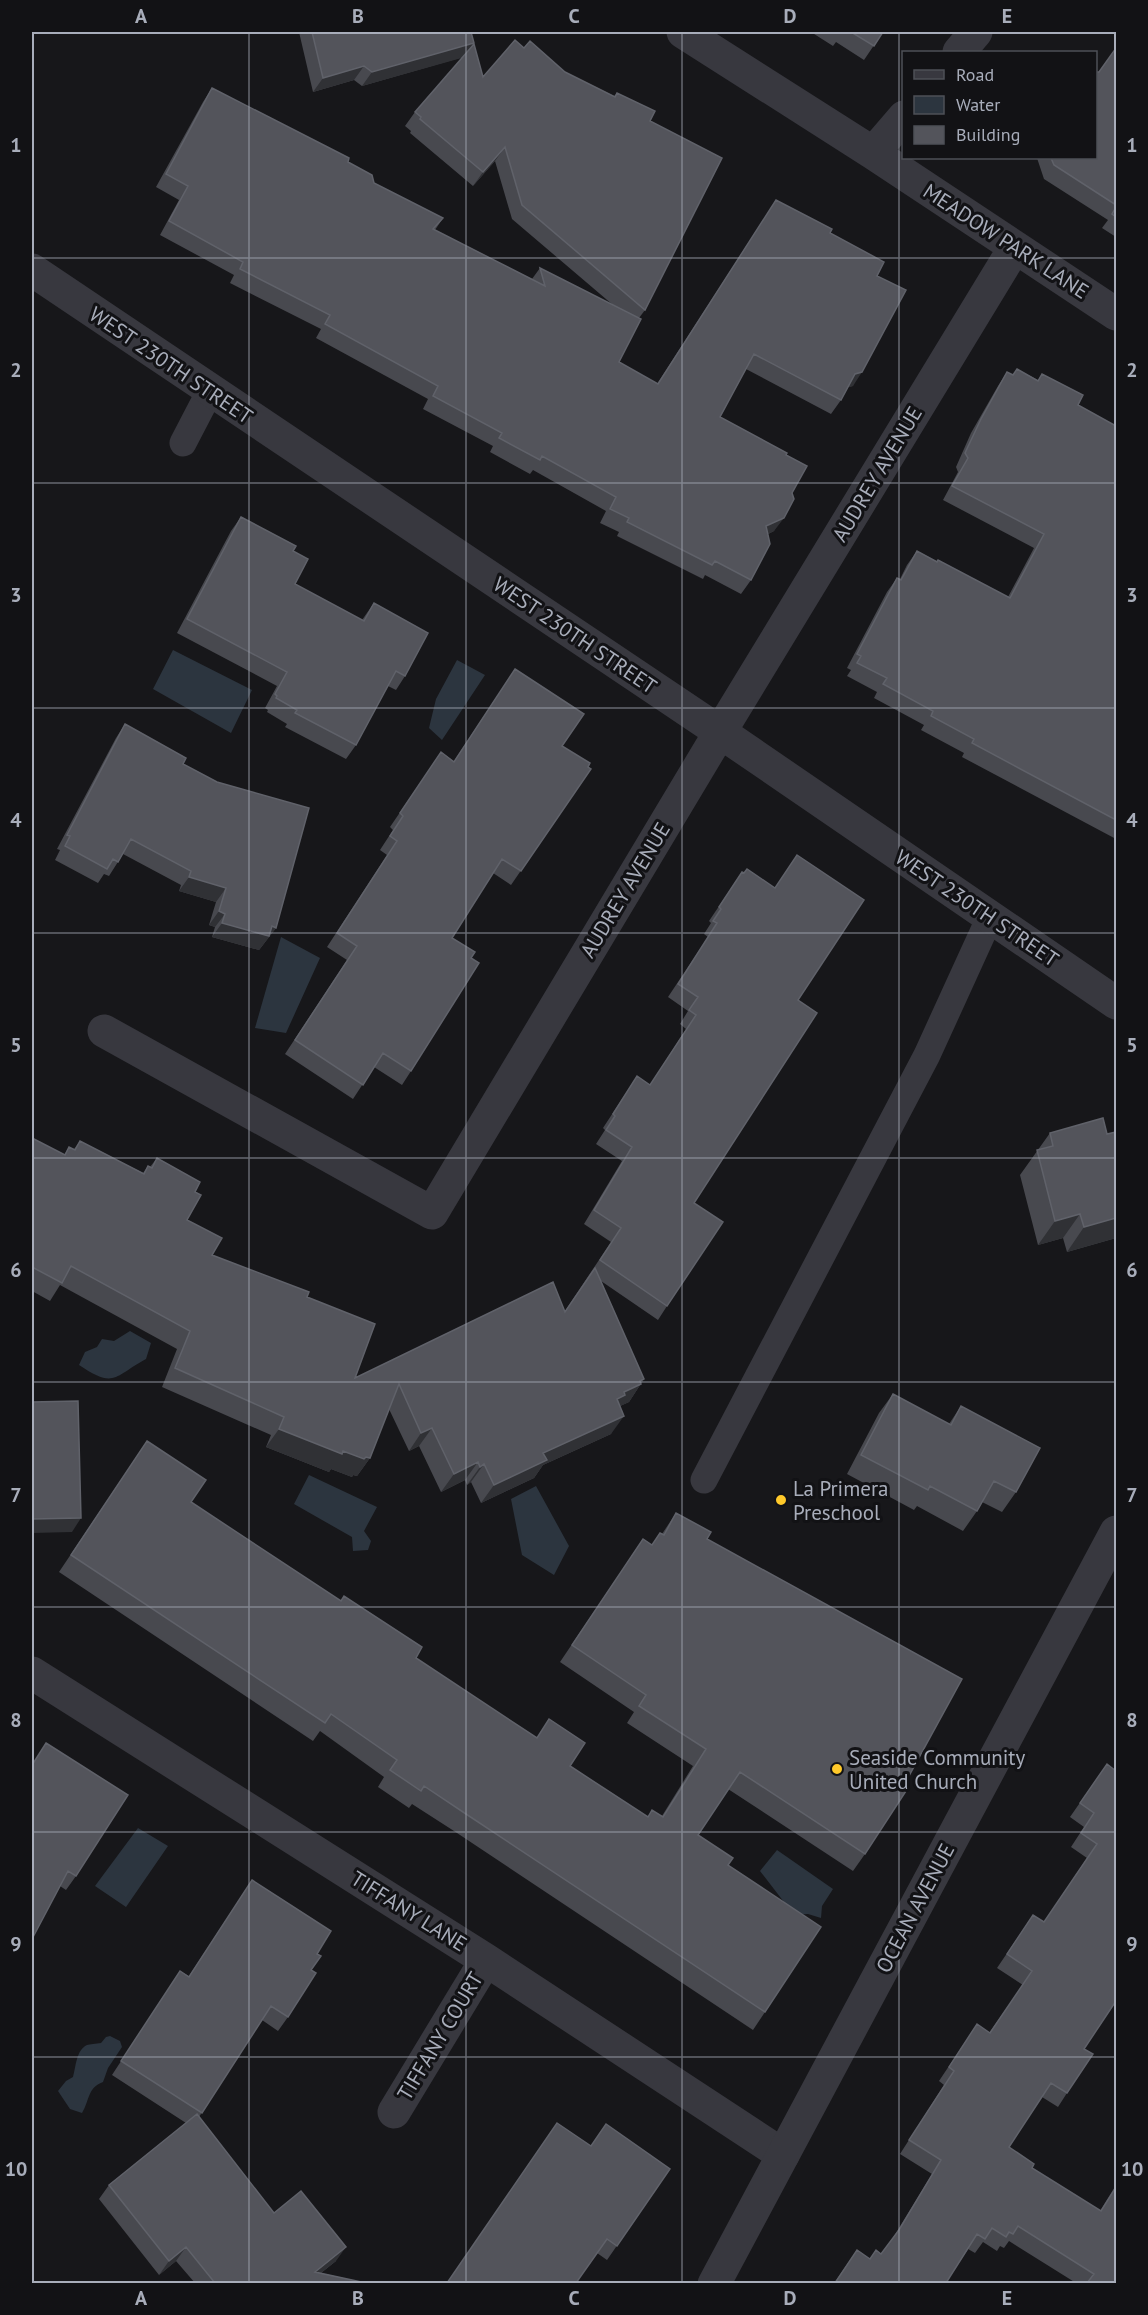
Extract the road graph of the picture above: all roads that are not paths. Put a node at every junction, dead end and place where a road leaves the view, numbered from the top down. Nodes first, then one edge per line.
1 (683, 32) edge
2 (976, 32) edge
3 (959, 51) edge
4 (902, 118) edge
5 (873, 153) junction
6 (1015, 247) junction
7 (32, 270) edge
8 (1116, 314) edge
9 (210, 391) junction
10 (183, 443) dead end
11 (720, 732) junction
12 (990, 917) junction
13 (1116, 1003) edge
14 (104, 1031) dead end
15 (704, 1480) dead end
16 (1116, 1532) edge
17 (32, 1673) edge
18 (486, 1960) junction
19 (394, 2112) dead end
20 (783, 2155) junction
21 (714, 2283) edge

1 - 5 street, MEADOW PARK LANE
2 - 3 street
4 - 5 street
5 - 6 street, MEADOW PARK LANE
6 - 8 street, MEADOW PARK LANE
6 - 11 street, AUDREY AVENUE
7 - 9 street, WEST 230TH STREET
9 - 10 lane
9 - 11 street, WEST 230TH STREET
11 - 12 street, WEST 230TH STREET
11 - 14 street, AUDREY AVENUE
12 - 13 street, WEST 230TH STREET
12 - 15 lane
16 - 20 street, OCEAN AVENUE
17 - 18 street, TIFFANY LANE
18 - 19 street, TIFFANY COURT
18 - 20 street, TIFFANY LANE
20 - 21 street, OCEAN AVENUE

